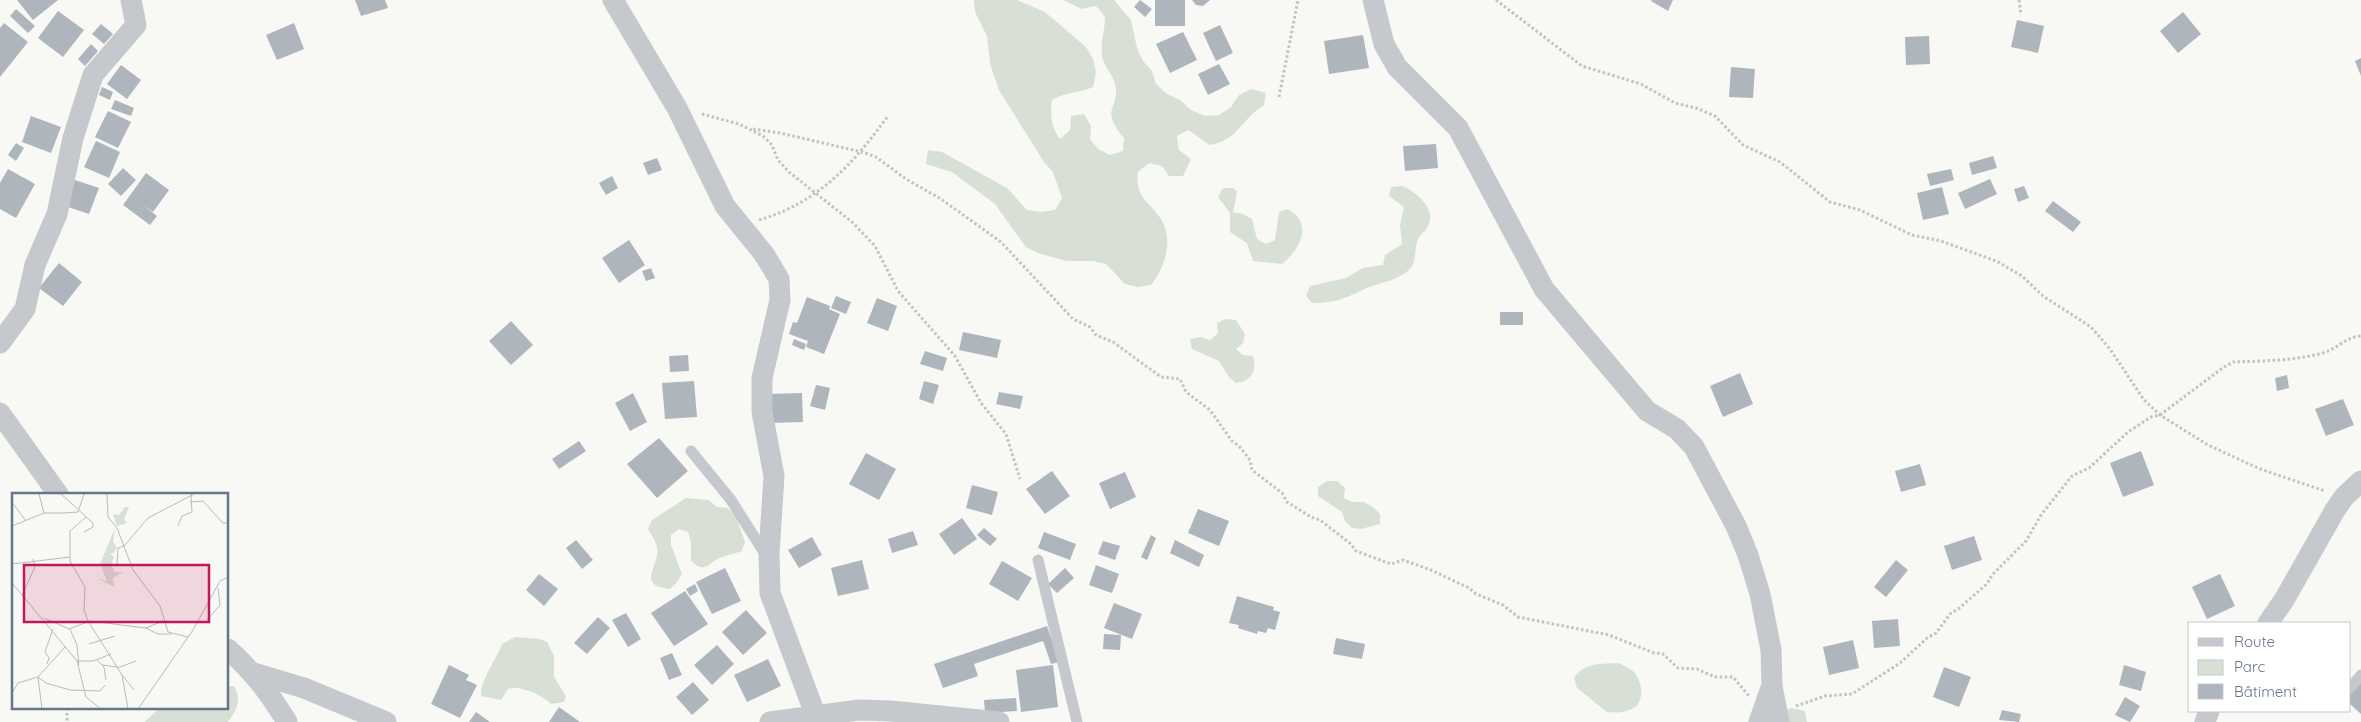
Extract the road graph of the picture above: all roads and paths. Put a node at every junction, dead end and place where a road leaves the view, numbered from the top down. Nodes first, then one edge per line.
1 (131, 0) edge
2 (1298, 0) edge
3 (1372, 0) edge
4 (1496, 0) edge
5 (2019, 0) edge
6 (620, 13) edge
7 (2021, 15) dead end
8 (1279, 97) dead end
9 (677, 108) junction
10 (888, 116) dead end
11 (753, 129) junction
12 (862, 152) junction
13 (816, 193) junction
14 (740, 226) junction
15 (2361, 336) edge
16 (0, 343) edge
17 (2160, 415) junction
18 (4, 418) edge
19 (691, 451) dead end
20 (1020, 479) dead end
21 (2361, 481) edge
22 (57, 493) edge
23 (2344, 497) junction
24 (769, 559) junction
25 (1038, 560) dead end
26 (2269, 622) edge
27 (229, 651) edge
28 (254, 673) junction
29 (2361, 675) edge
30 (2351, 687) edge
31 (1768, 717) edge
32 (816, 719) edge
33 (287, 722) edge
34 (386, 722) edge
35 (770, 722) edge
36 (999, 722) edge
37 (1077, 722) edge

1 - 16 street
2 - 8 path
3 - 31 street
4 - 17 path
5 - 7 path
6 - 9 street
9 - 11 path
9 - 14 street
10 - 12 path
11 - 12 path
11 - 13 path
12 - 13 path
12 - 31 path
13 - 14 path
13 - 20 path
14 - 24 street
15 - 17 path
17 - 23 path
17 - 31 path
18 - 22 street
19 - 24 lane
21 - 23 street
23 - 26 street
24 - 32 street
25 - 37 lane
27 - 28 street
28 - 33 street
28 - 34 street
29 - 30 lane
32 - 35 street
32 - 36 street

